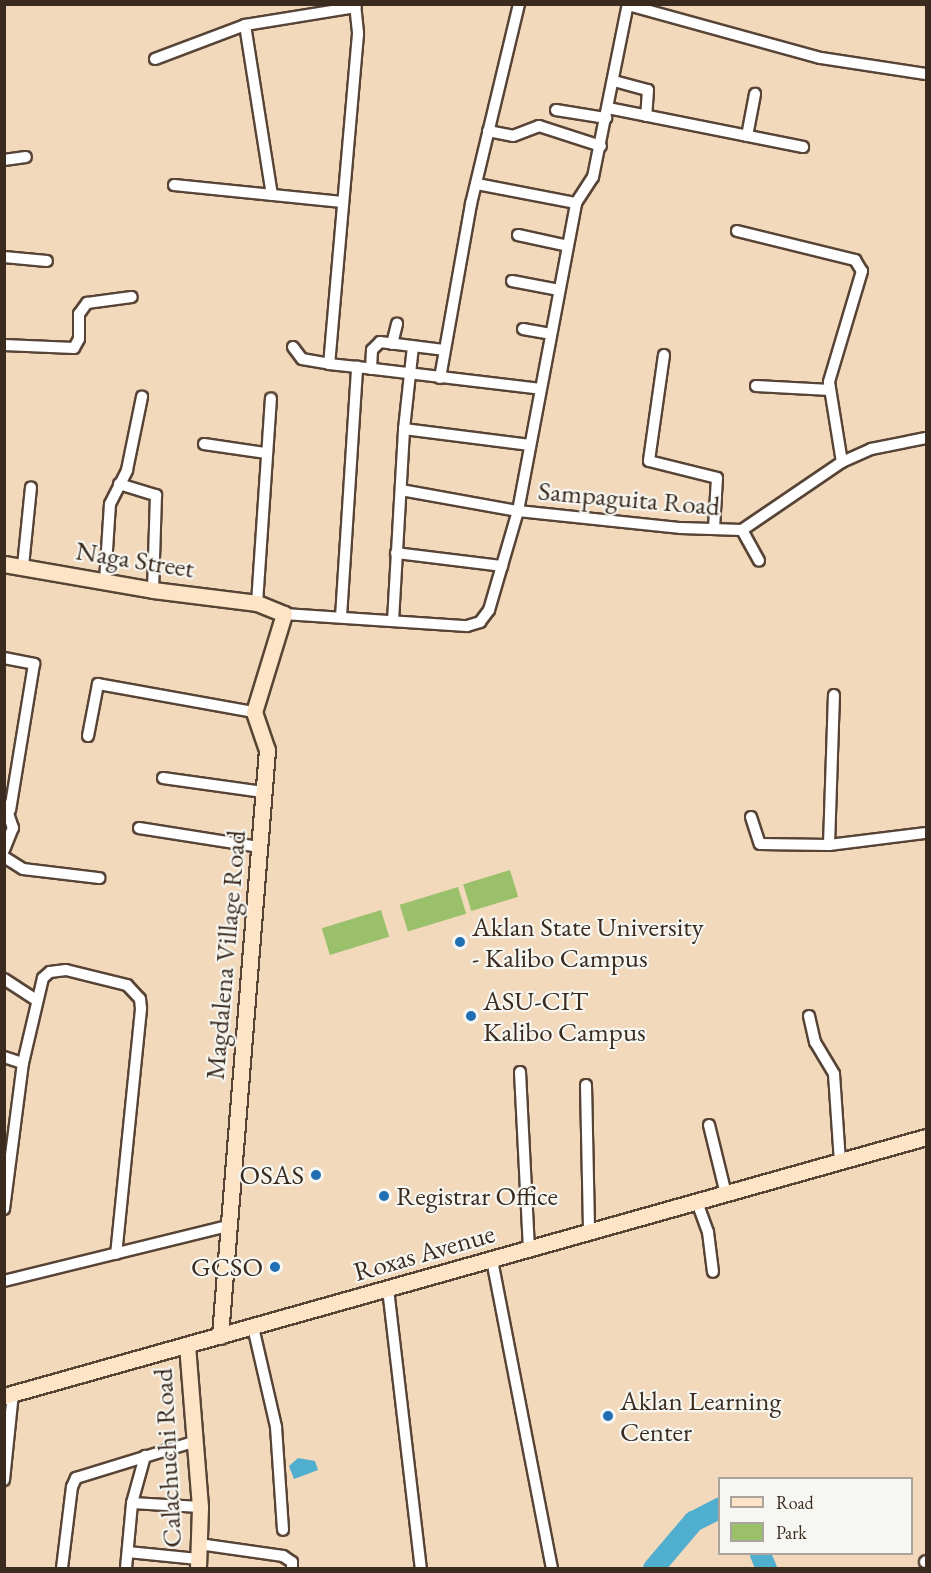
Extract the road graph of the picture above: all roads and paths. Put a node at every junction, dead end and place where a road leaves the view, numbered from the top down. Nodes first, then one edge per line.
1 (519, 4) edge
2 (628, 5) edge
3 (356, 6) edge
4 (244, 25) junction
5 (155, 59) dead end
6 (927, 74) edge
7 (614, 81) junction
8 (755, 94) dead end
9 (556, 110) dead end
10 (607, 113) junction
11 (646, 116) junction
12 (488, 131) junction
13 (747, 136) junction
14 (601, 146) junction
15 (804, 147) dead end
16 (26, 157) dead end
17 (4, 160) edge
18 (477, 184) junction
19 (174, 185) dead end
20 (272, 195) junction
21 (342, 202) junction
22 (576, 202) junction
23 (737, 231) dead end
24 (518, 236) dead end
25 (568, 246) junction
26 (4, 257) edge
27 (47, 261) dead end
28 (512, 280) dead end
29 (559, 290) junction
30 (132, 297) dead end
31 (397, 324) dead end
32 (523, 329) dead end
33 (551, 334) junction
34 (393, 344) junction
35 (4, 345) edge
36 (413, 346) junction
37 (293, 347) dead end
38 (444, 350) junction
39 (664, 355) dead end
40 (328, 363) junction
41 (357, 368) junction
42 (371, 369) junction
43 (408, 376) junction
44 (440, 378) junction
45 (756, 386) dead end
46 (541, 389) junction
47 (830, 390) junction
48 (142, 397) dead end
49 (271, 398) dead end
50 (404, 429) junction
51 (927, 438) edge
52 (204, 444) dead end
53 (530, 445) junction
54 (266, 453) junction
55 (842, 462) junction
56 (119, 484) junction
57 (32, 487) dead end
58 (401, 490) junction
59 (518, 511) junction
60 (714, 529) junction
61 (742, 530) junction
62 (396, 553) junction
63 (759, 561) dead end
64 (4, 564) edge
65 (23, 566) junction
66 (502, 566) junction
67 (105, 581) junction
68 (153, 590) junction
69 (257, 603) junction
70 (284, 614) junction
71 (341, 617) junction
72 (393, 621) junction
73 (4, 658) edge
74 (834, 695) dead end
75 (254, 712) junction
76 (88, 736) dead end
77 (163, 778) dead end
78 (263, 792) junction
79 (7, 807) edge
80 (751, 817) dead end
81 (139, 828) dead end
82 (927, 832) edge
83 (829, 845) junction
84 (259, 847) junction
85 (4, 850) edge
86 (4, 857) edge
87 (99, 878) dead end
88 (4, 979) edge
89 (36, 1000) junction
90 (809, 1016) dead end
91 (4, 1057) edge
92 (23, 1063) junction
93 (520, 1071) dead end
94 (586, 1085) dead end
95 (709, 1125) dead end
96 (927, 1137) edge
97 (840, 1162) junction
98 (726, 1194) junction
99 (697, 1202) junction
100 (4, 1209) edge
101 (228, 1226) junction
102 (589, 1233) junction
103 (529, 1249) junction
104 (116, 1254) junction
105 (492, 1260) junction
106 (713, 1272) dead end
107 (4, 1281) edge
108 (388, 1289) junction
109 (253, 1327) junction
110 (220, 1336) junction
111 (187, 1345) junction
112 (8, 1394) edge
113 (196, 1441) junction
114 (145, 1456) junction
115 (4, 1480) edge
116 (132, 1503) junction
117 (200, 1507) junction
118 (283, 1530) dead end
119 (199, 1544) junction
120 (128, 1552) junction
121 (198, 1564) edge
122 (62, 1569) edge
123 (126, 1569) edge
124 (292, 1569) edge
125 (421, 1569) edge
126 (552, 1569) edge

1 - 12 street
2 - 6 street
2 - 7 street
3 - 4 street
3 - 21 street
4 - 5 street
4 - 20 street
7 - 10 street
7 - 11 street
8 - 13 street
9 - 10 street
10 - 11 street
10 - 14 street
11 - 13 street
12 - 14 street
12 - 18 street
13 - 15 street
14 - 22 street
16 - 17 street
18 - 22 street
18 - 38 street
19 - 20 street
20 - 21 street
21 - 40 street
22 - 25 street
23 - 47 street
24 - 25 street
25 - 29 street
26 - 27 street
28 - 29 street
29 - 33 street
30 - 35 street
31 - 34 street
32 - 33 street
33 - 46 street
34 - 36 street
34 - 42 street
36 - 38 street
36 - 43 street
37 - 40 street
38 - 44 street
39 - 60 street
40 - 41 street
41 - 42 street
41 - 71 street
42 - 43 street
43 - 44 street
43 - 50 street
44 - 46 street
45 - 47 street
46 - 53 street
47 - 55 street
48 - 56 street
49 - 54 street
50 - 53 street
50 - 58 street
51 - 55 street, Sampaguita Road
52 - 54 street
53 - 59 street
54 - 69 street
55 - 61 street, Sampaguita Road
56 - 67 street
56 - 68 street
57 - 65 street
58 - 59 street, Sampaguita Road
58 - 62 street
59 - 60 street, Sampaguita Road
59 - 66 street
60 - 61 street, Sampaguita Road
61 - 63 street
62 - 66 street
62 - 72 street
64 - 65 street, Naga Street
65 - 67 street, Naga Street
66 - 72 street
67 - 68 street, Naga Street
68 - 69 street, Naga Street
69 - 70 street
70 - 71 street
70 - 75 street
71 - 72 street
73 - 79 street
74 - 83 street
75 - 76 street
75 - 78 street, Magdalena Village Road
77 - 78 street
78 - 84 street, Magdalena Village Road
79 - 85 street
80 - 83 street
81 - 84 street
82 - 83 street
84 - 101 street, Magdalena Village Road
86 - 87 street
88 - 89 street
89 - 92 street
89 - 104 street
90 - 97 street
91 - 92 street
92 - 100 street
93 - 103 street
94 - 102 street
95 - 98 street
96 - 97 street, Roxas Avenue
97 - 98 street, Roxas Avenue
98 - 99 street, Roxas Avenue
99 - 102 street, Roxas Avenue
99 - 106 street
101 - 104 street
101 - 110 street, Magdalena Village Road
102 - 103 street, Roxas Avenue
103 - 105 street, Roxas Avenue
104 - 107 street
105 - 108 street, Roxas Avenue
105 - 126 street
108 - 109 street, Roxas Avenue
108 - 125 street
109 - 110 street, Roxas Avenue
109 - 118 street
110 - 111 street, Roxas Avenue
111 - 112 street, Roxas Avenue
111 - 113 street, Calachuchi Road
112 - 115 street
113 - 114 street
113 - 117 street, Calachuchi Road
114 - 116 street
114 - 122 street
116 - 117 street
116 - 120 street
117 - 119 street, Calachuchi Road
119 - 121 street, Calachuchi Road
119 - 124 street
120 - 121 street
120 - 123 street

